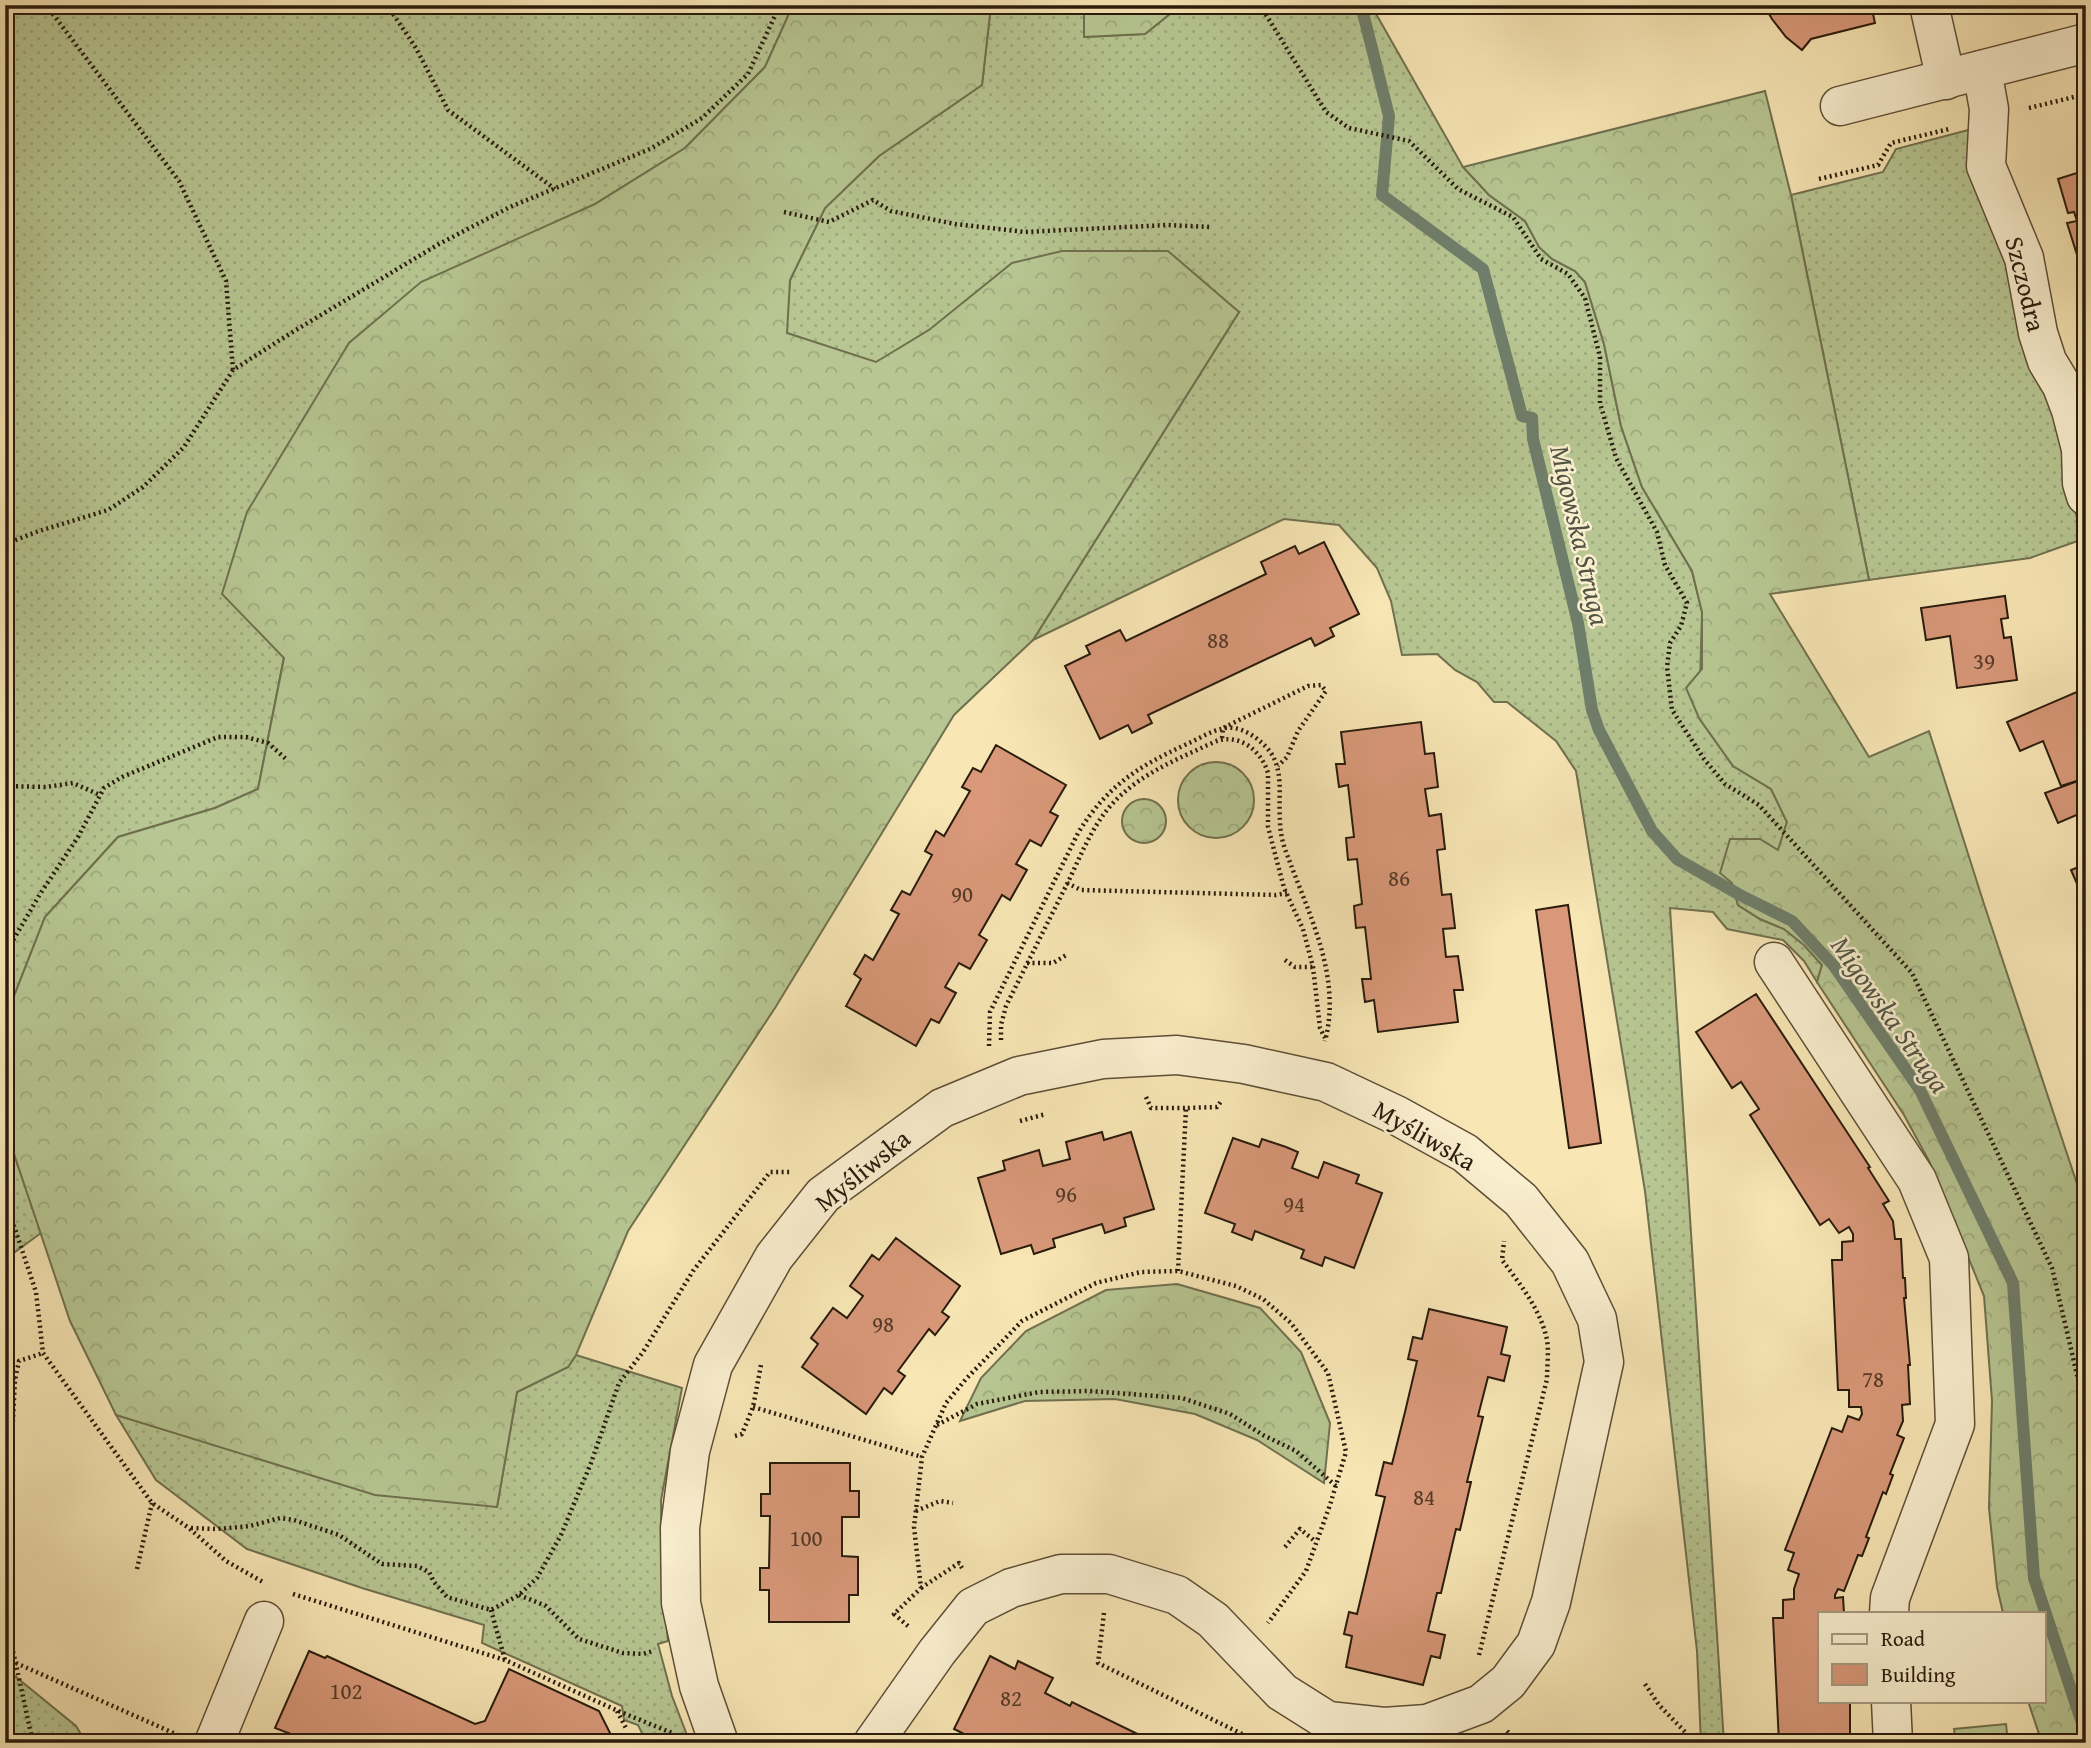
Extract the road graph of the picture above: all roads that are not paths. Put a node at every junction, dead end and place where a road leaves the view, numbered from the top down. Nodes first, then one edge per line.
1 (1929, 5) edge
2 (2086, 43) edge
3 (1982, 70) junction
4 (1946, 79) junction
5 (1840, 106) dead end
6 (2086, 496) edge
7 (1774, 961) dead end
8 (273, 1599) road end
9 (1889, 1612) edge
10 (1891, 1702) edge
11 (199, 1740) edge
12 (701, 1740) edge
13 (873, 1743) edge
14 (1893, 1743) edge

1 - 4 street
2 - 3 street
3 - 4 street
3 - 6 street, Szczodra
4 - 5 street
7 - 9 street
8 - 11 street
10 - 14 street
12 - 13 street, Myśliwska

